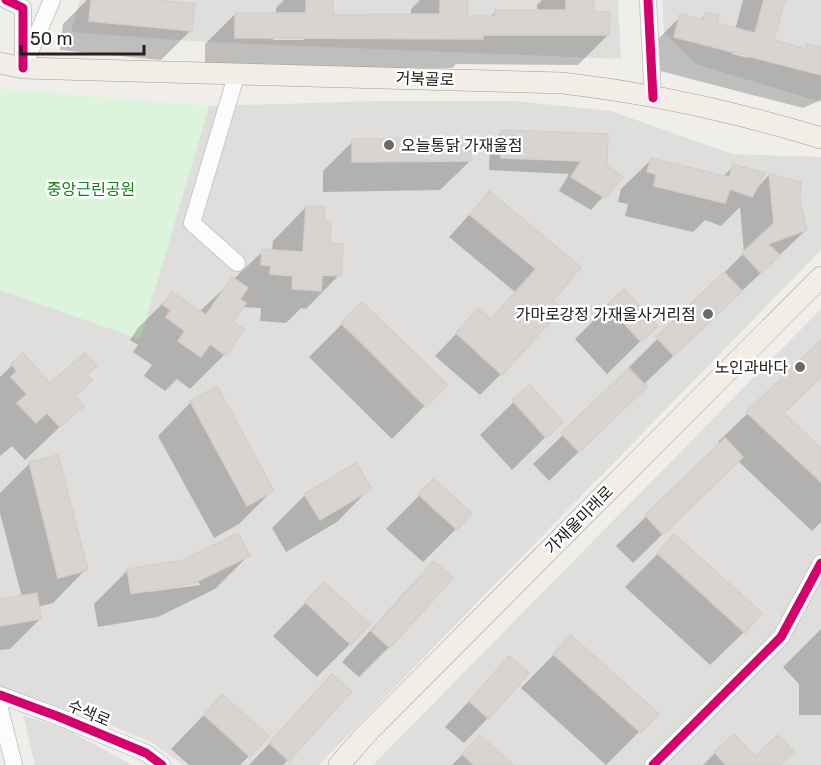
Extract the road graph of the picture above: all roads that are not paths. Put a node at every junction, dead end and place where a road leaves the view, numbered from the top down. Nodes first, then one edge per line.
1 (6, 0) edge
2 (52, 0) edge
3 (648, 0) edge
4 (0, 63) edge
5 (23, 68) junction
6 (237, 73) junction
7 (653, 98) junction
8 (820, 138) edge
9 (237, 262) dead end
10 (821, 277) edge
11 (821, 563) edge
12 (0, 695) edge
13 (0, 710) edge
14 (14, 765) edge
15 (162, 765) edge
16 (339, 765) edge
17 (653, 765) edge

1 - 5 street
2 - 5 street
3 - 7 street
4 - 5 main road, 거북골로
5 - 6 main road, 거북골로
6 - 7 main road, 거북골로
6 - 9 street
7 - 8 main road, 거북골로
10 - 16 main road, 가재울미래로
11 - 17 street
12 - 15 street, 수색로
13 - 14 street

